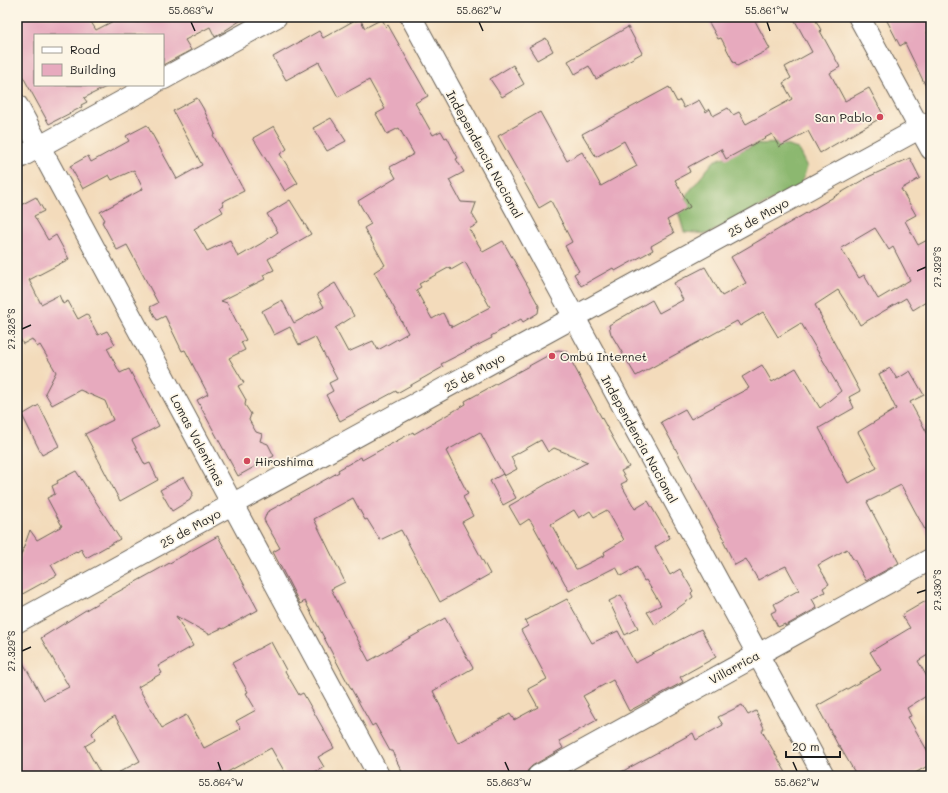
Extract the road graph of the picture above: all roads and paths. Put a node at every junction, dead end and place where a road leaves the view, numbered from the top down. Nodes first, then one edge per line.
1 (276, 17) edge
2 (411, 17) edge
3 (859, 17) edge
4 (164, 78) edge
5 (150, 86) edge
6 (17, 105) edge
7 (925, 125) edge
8 (40, 147) junction
9 (931, 149) edge
10 (17, 159) edge
11 (574, 317) junction
12 (232, 504) junction
13 (931, 559) edge
14 (17, 622) edge
15 (758, 655) junction
16 (379, 776) edge
17 (538, 776) edge
18 (824, 776) edge

1 - 4 street
2 - 11 street, Independencia Nacional
3 - 7 street
5 - 8 street
6 - 8 street, Lomas Valentinas
7 - 9 street
7 - 11 street, 25 de Mayo
8 - 10 street
8 - 12 street, Lomas Valentinas
11 - 12 street, 25 de Mayo
11 - 15 street, Independencia Nacional
12 - 14 street, 25 de Mayo
12 - 16 street, Lomas Valentinas
13 - 15 street, Villarrica
15 - 17 street, Villarrica
15 - 18 street, Independencia Nacional

